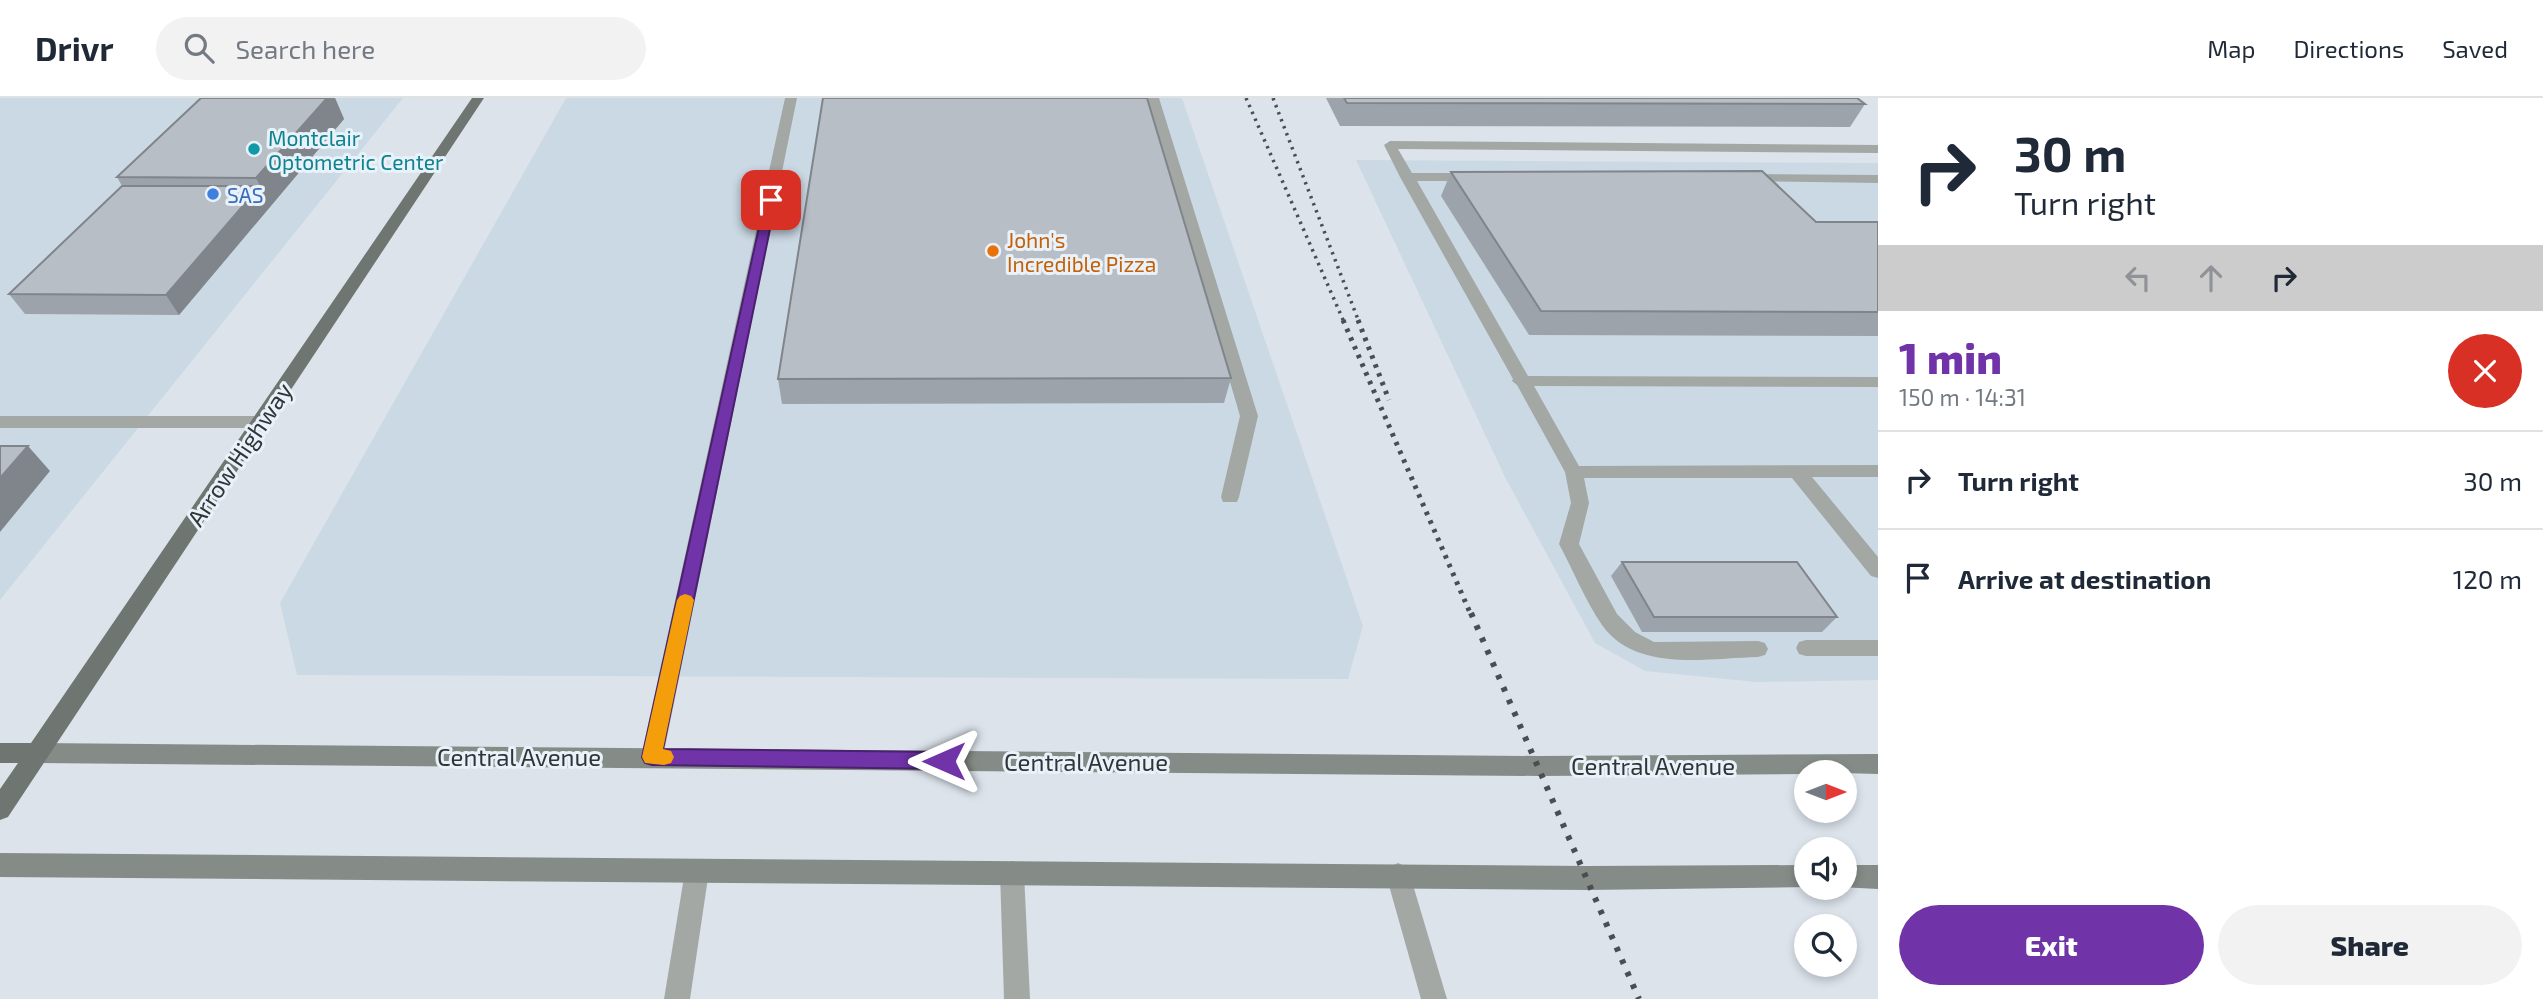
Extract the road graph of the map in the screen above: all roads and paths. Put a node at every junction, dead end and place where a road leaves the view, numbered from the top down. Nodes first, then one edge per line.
1 (478, 98) edge
2 (791, 98) edge
3 (1153, 98) edge
4 (1878, 149) edge
5 (1407, 177) junction
6 (1490, 177) edge
7 (1726, 178) edge
8 (1878, 179) edge
9 (1520, 381) junction
10 (1878, 382) edge
11 (0, 422) edge
12 (261, 422) junction
13 (1797, 471) junction
14 (1878, 471) edge
15 (1574, 472) junction
16 (1230, 497) dead end
17 (1878, 571) edge
18 (1806, 648) dead end
19 (1878, 648) edge
20 (1758, 649) dead end
21 (0, 753) edge
22 (38, 753) junction
23 (652, 757) junction
24 (1878, 764) edge
25 (0, 809) edge
26 (0, 865) edge
27 (697, 871) junction
28 (1012, 873) junction
29 (1398, 875) junction
30 (1794, 877) edge
31 (1857, 877) edge
32 (1878, 877) edge
33 (677, 999) edge
34 (1017, 999) edge
35 (1434, 999) edge

1 - 12 main road, Arrow Highway
2 - 23 lane
3 - 16 lane
4 - 5 lane
5 - 6 lane
5 - 9 lane
7 - 8 lane
9 - 10 lane
9 - 15 lane
11 - 12 lane
12 - 22 main road, Arrow Highway
13 - 14 lane
13 - 15 lane
13 - 17 lane
15 - 20 lane
18 - 19 lane
21 - 22 main road, Central Avenue
22 - 23 main road, Central Avenue
22 - 25 main road, Arrow Highway
23 - 24 main road, Central Avenue
26 - 27 main road
27 - 28 main road
27 - 33 lane
28 - 29 main road
28 - 34 lane
29 - 30 main road
29 - 35 lane
31 - 32 main road

